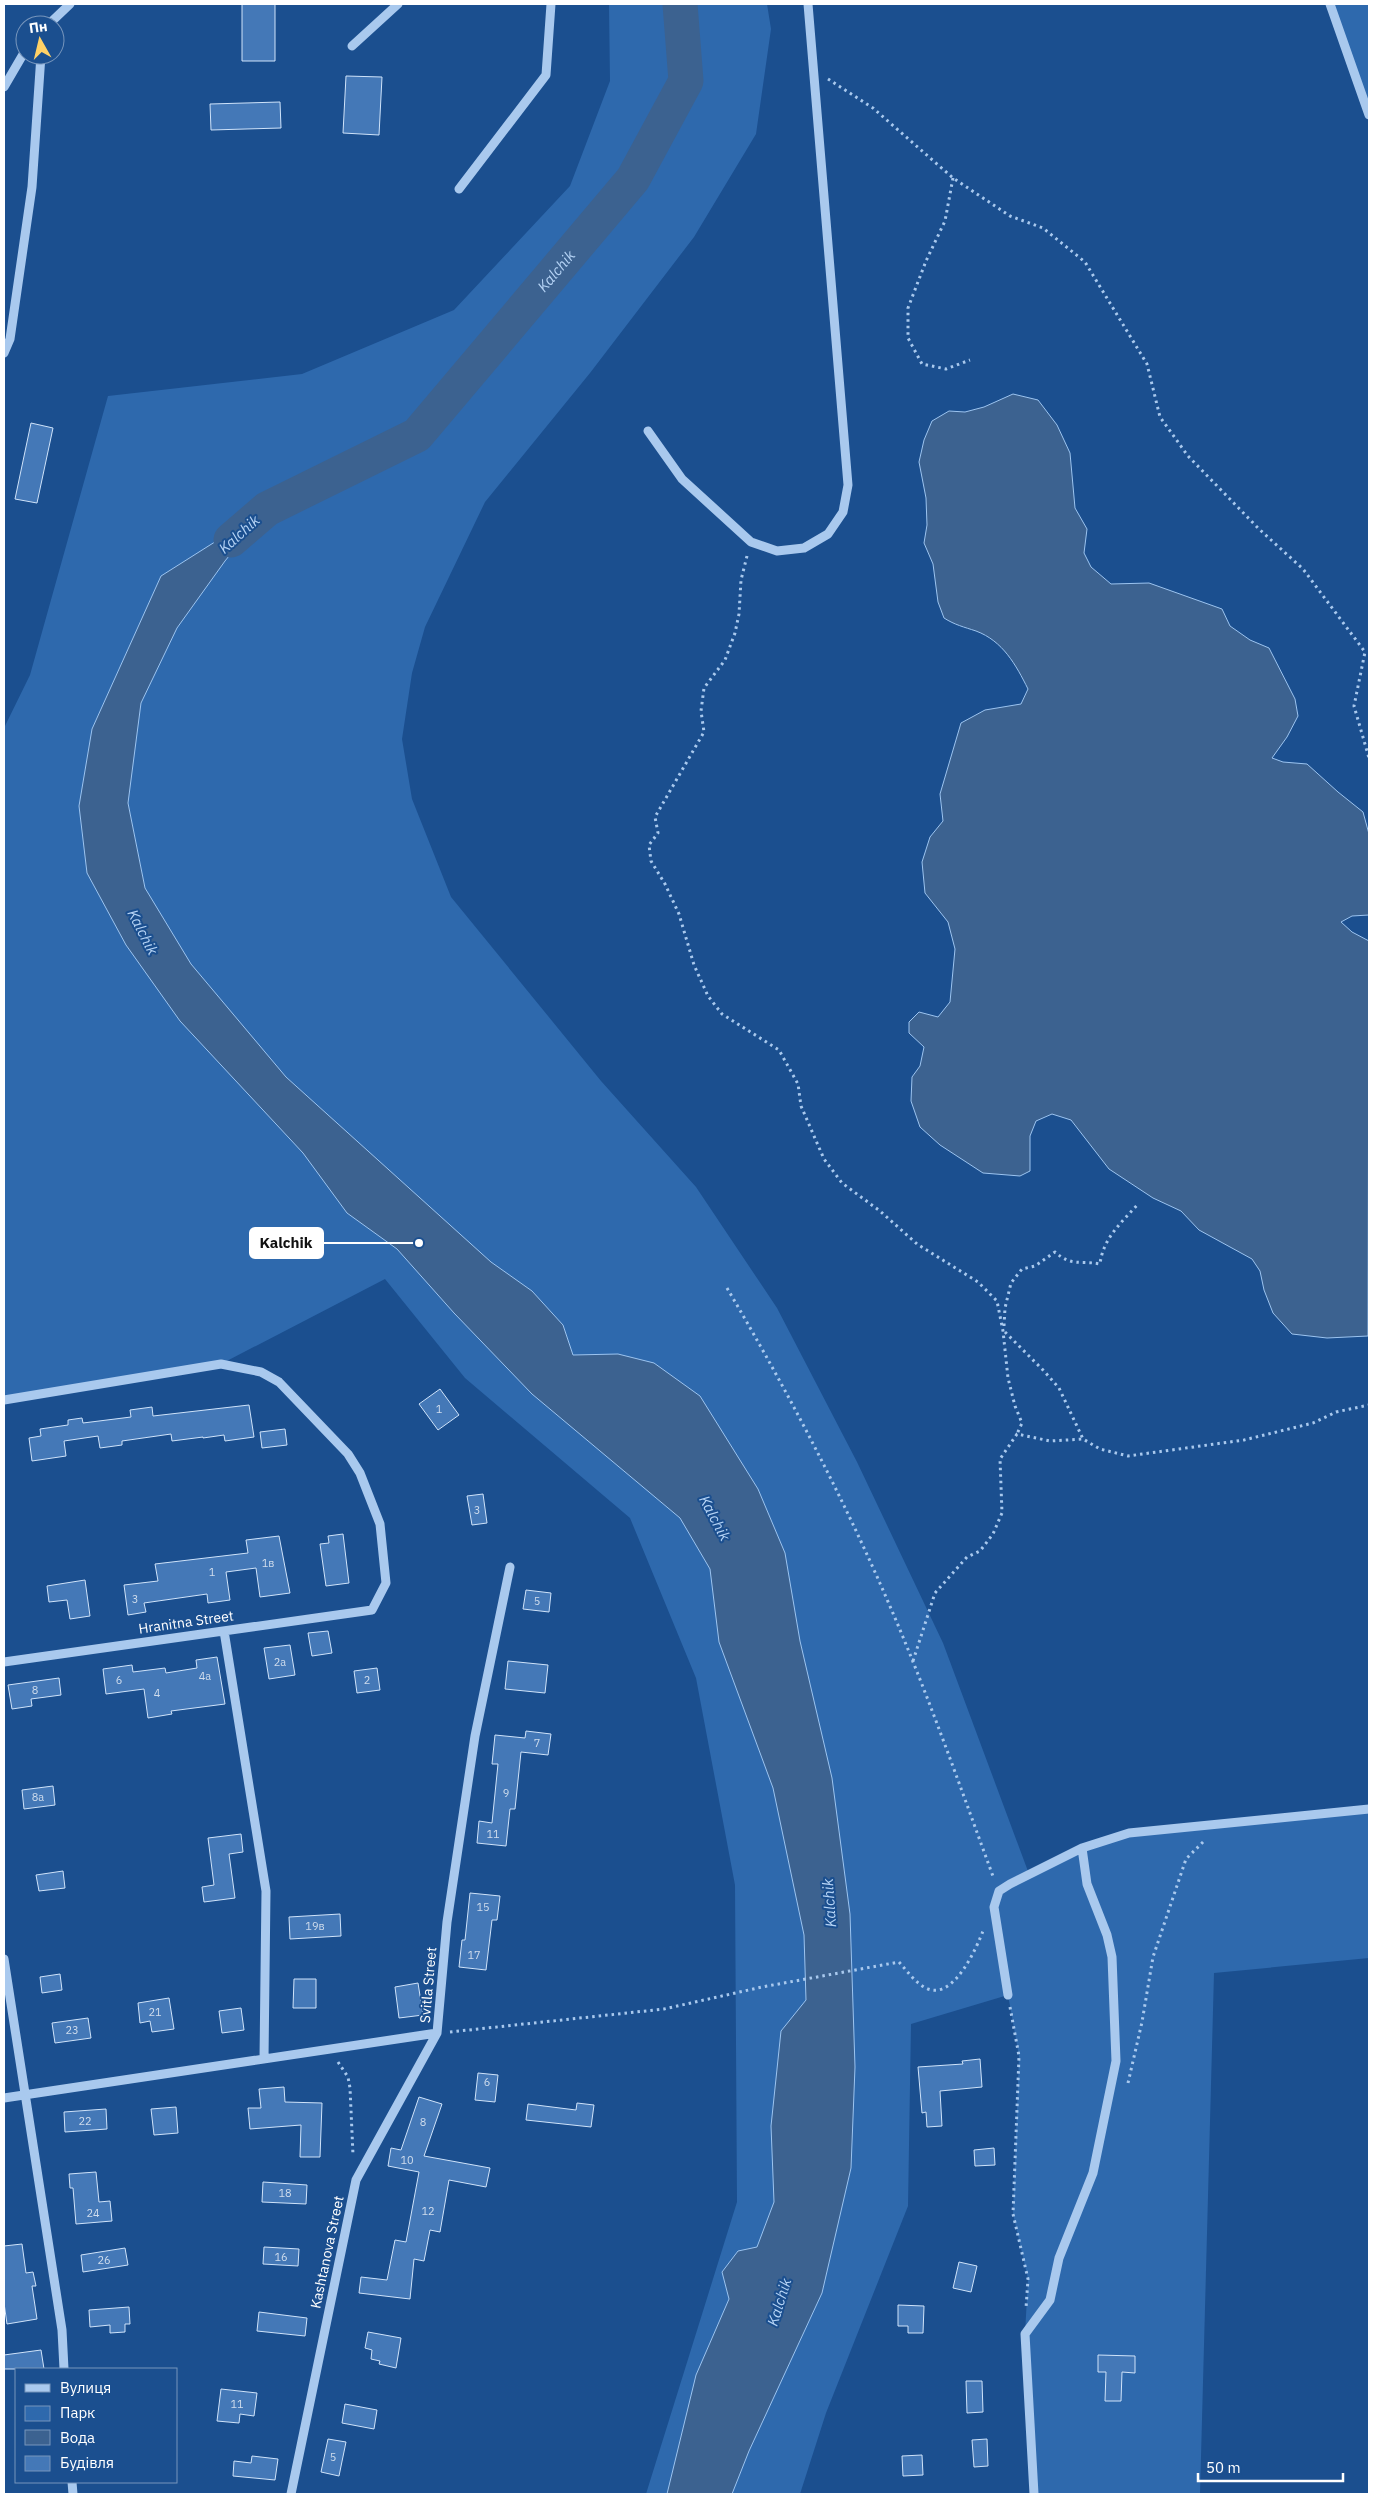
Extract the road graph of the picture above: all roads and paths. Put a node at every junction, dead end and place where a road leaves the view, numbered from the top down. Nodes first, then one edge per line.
1 (70, 4) edge
2 (398, 4) edge
3 (551, 4) edge
4 (808, 4) edge
5 (1330, 4) edge
6 (58, 15) edge
7 (352, 46) dead end
8 (17, 65) edge
9 (40, 65) edge
10 (814, 70) junction
11 (4, 88) edge
12 (1369, 115) edge
13 (953, 178) junction
14 (459, 189) dead end
15 (4, 353) edge
16 (970, 360) dead end
17 (648, 431) dead end
18 (751, 542) junction
19 (1369, 758) edge
20 (1139, 1203) dead end
21 (727, 1288) dead end
22 (1003, 1331) junction
23 (4, 1400) edge
24 (1369, 1405) edge
25 (1017, 1434) junction
26 (1083, 1439) junction
27 (510, 1568) dead end
28 (224, 1631) junction
29 (4, 1662) edge
30 (912, 1662) junction
31 (1369, 1809) edge
32 (1221, 1824) junction
33 (1082, 1848) junction
34 (999, 1891) junction
35 (994, 1907) junction
36 (4, 1959) edge
37 (1008, 1995) joint
38 (437, 2033) junction
39 (328, 2050) junction
40 (264, 2059) junction
41 (1126, 2091) dead end
42 (23, 2095) junction
43 (4, 2098) edge
44 (356, 2180) junction
45 (1028, 2279) dead end
46 (64, 2368) edge
47 (291, 2494) edge
48 (1034, 2494) edge

1 - 6 street
2 - 7 street
3 - 14 street
4 - 10 street
5 - 12 street
8 - 11 street
9 - 15 street
10 - 13 path
10 - 18 street
13 - 16 path
13 - 19 path
17 - 18 street
18 - 22 path
20 - 22 path
21 - 30 path
22 - 25 path
22 - 26 path
23 - 28 street, Hranitna Street
24 - 26 path
25 - 26 path
25 - 30 path
27 - 38 street, Svitla Street
28 - 29 street, Hranitna Street
28 - 40 street
30 - 34 path
31 - 32 street
32 - 33 street
32 - 41 path
33 - 34 street
33 - 48 street
34 - 35 street
35 - 37 street
35 - 38 path
36 - 42 street
37 - 45 path
38 - 39 street, Svitla Street
38 - 44 street, Kashtanova Street
39 - 40 street, Svitla Street
39 - 44 path
40 - 42 street, Svitla Street
42 - 43 street, Svitla Street
42 - 46 street
44 - 47 street, Kashtanova Street

